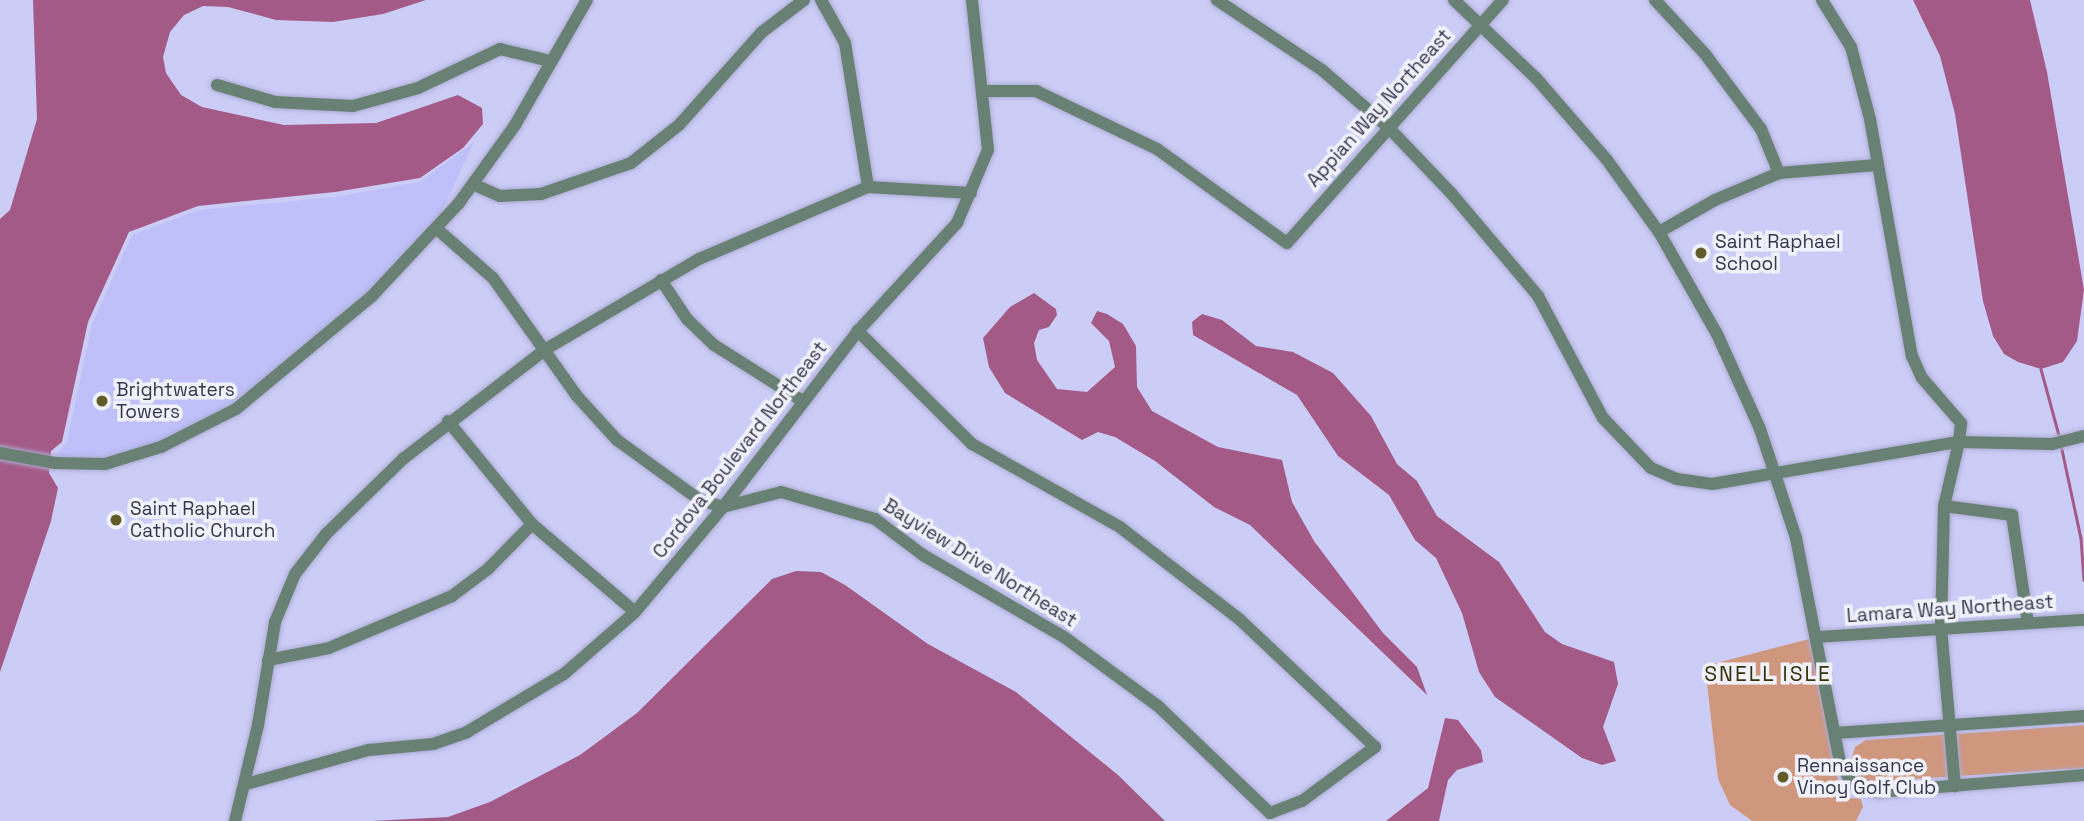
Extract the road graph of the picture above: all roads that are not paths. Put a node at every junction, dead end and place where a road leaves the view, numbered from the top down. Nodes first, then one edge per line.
1 (587, 0) edge
2 (804, 0) edge
3 (821, 0) edge
4 (972, 0) edge
5 (1217, 0) edge
6 (1454, 0) edge
7 (1503, 0) edge
8 (1655, 0) edge
9 (1822, 0) edge
10 (1481, 24) junction
11 (550, 61) junction
12 (217, 85) dead end
13 (985, 91) junction
14 (1388, 127) junction
15 (1877, 165) junction
16 (1779, 173) junction
17 (475, 185) junction
18 (869, 187) junction
19 (971, 193) junction
20 (437, 229) junction
21 (1659, 232) junction
22 (661, 281) junction
23 (858, 331) junction
24 (546, 349) junction
25 (801, 400) junction
26 (448, 421) junction
27 (2079, 438) edge
28 (1959, 442) junction
29 (5, 454) edge
30 (1776, 474) junction
31 (1944, 506) junction
32 (723, 508) junction
33 (531, 524) junction
34 (635, 612) junction
35 (2084, 620) edge
36 (2028, 623) junction
37 (1941, 627) junction
38 (1818, 637) junction
39 (268, 660) junction
40 (2084, 716) edge
41 (1949, 725) junction
42 (1835, 733) junction
43 (2084, 775) edge
44 (246, 783) junction
45 (1955, 786) junction
46 (235, 821) edge

1 - 11 street
2 - 17 street
3 - 18 street
4 - 13 street, Cordova Boulevard Northeast
5 - 14 street
6 - 10 street
7 - 10 street, Appian Way Northeast
8 - 16 street
9 - 15 street
10 - 14 street, Appian Way Northeast
10 - 21 street
11 - 12 street
11 - 17 street
13 - 14 street, Appian Way Northeast
13 - 19 street, Cordova Boulevard Northeast
14 - 30 street
15 - 16 street
15 - 28 street
16 - 21 street
17 - 20 street
18 - 19 street
18 - 22 street
19 - 23 street, Cordova Boulevard Northeast
20 - 24 street
20 - 29 street
21 - 30 street
22 - 24 street
22 - 25 street
23 - 25 street, Cordova Boulevard Northeast
23 - 32 street, Bayview Drive Northeast
24 - 26 street
24 - 32 street
25 - 32 street, Cordova Boulevard Northeast
26 - 33 street
26 - 39 street
27 - 28 street
28 - 30 street
28 - 31 street
30 - 38 street
31 - 36 street
31 - 37 street
32 - 34 street, Cordova Boulevard Northeast
33 - 34 street
33 - 39 street
34 - 44 street, Cordova Boulevard Northeast
35 - 36 street, Lamara Way Northeast
36 - 37 street, Lamara Way Northeast
37 - 38 street, Lamara Way Northeast
37 - 41 street
38 - 42 street
39 - 44 street
40 - 41 street
41 - 42 street
41 - 45 street
42 - 45 street
43 - 45 street
44 - 46 street

